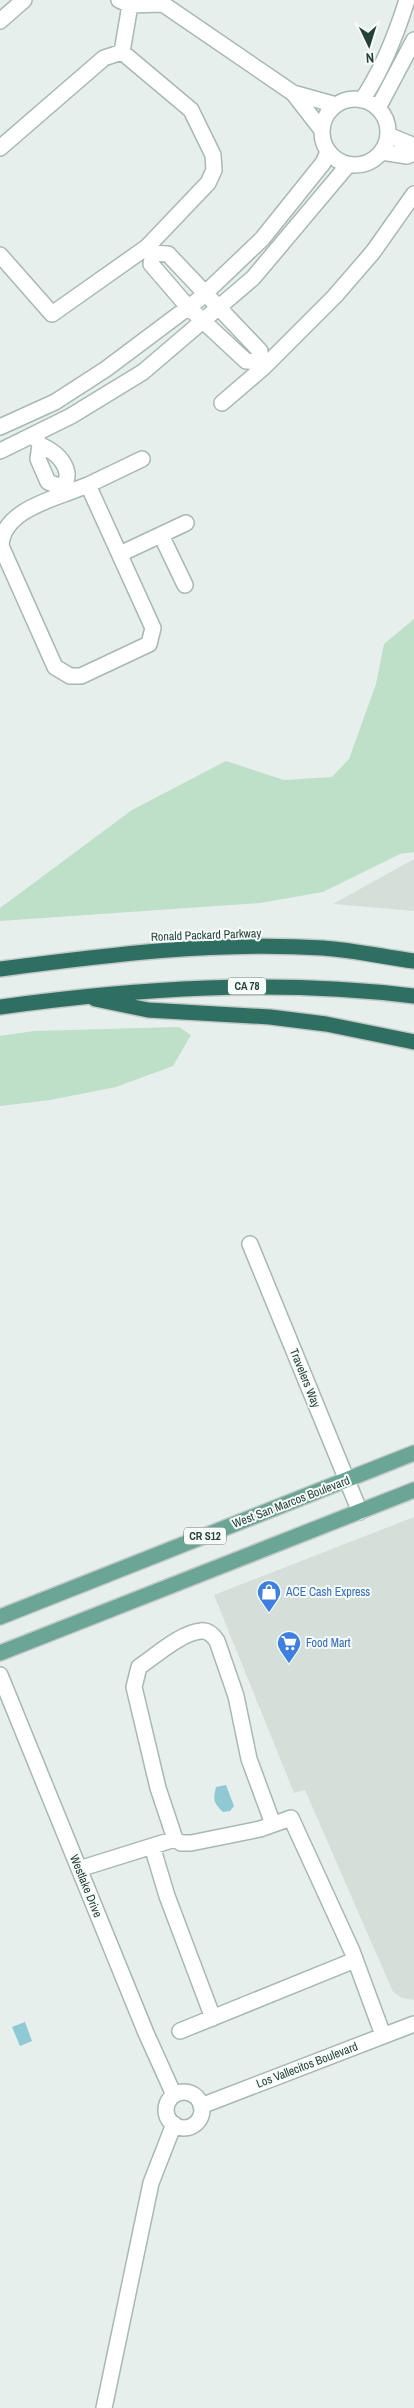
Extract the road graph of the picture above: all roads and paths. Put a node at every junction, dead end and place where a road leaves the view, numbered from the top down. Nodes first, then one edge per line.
1 (24, 0) edge
2 (407, 0) edge
3 (125, 2) edge
4 (0, 21) edge
5 (414, 40) edge
6 (122, 52) junction
7 (293, 93) junction
8 (362, 100) junction
9 (336, 105) junction
10 (378, 108) junction
11 (321, 129) junction
12 (388, 136) junction
13 (0, 148) edge
14 (328, 152) junction
15 (382, 152) junction
16 (414, 153) edge
17 (348, 165) junction
18 (414, 194) edge
19 (150, 250) junction
20 (0, 255) edge
21 (205, 293) junction
22 (188, 307) junction
23 (219, 307) junction
24 (204, 320) junction
25 (261, 364) junction
26 (222, 403) dead end
27 (24, 416) junction
28 (0, 427) edge
29 (37, 440) junction
30 (0, 451) edge
31 (142, 460) dead end
32 (88, 485) junction
33 (66, 491) junction
34 (186, 523) dead end
35 (161, 535) junction
36 (120, 554) junction
37 (185, 585) dead end
38 (324, 948) junction
39 (414, 950) edge
40 (414, 961) edge
41 (0, 969) edge
42 (79, 996) junction
43 (414, 996) edge
44 (0, 1007) edge
45 (414, 1042) edge
46 (250, 1244) dead end
47 (414, 1453) edge
48 (347, 1481) junction
49 (414, 1490) edge
50 (360, 1512) junction
51 (0, 1616) edge
52 (0, 1653) edge
53 (0, 1675) edge
54 (273, 1824) junction
55 (175, 1839) junction
56 (152, 1846) junction
57 (79, 1869) junction
58 (355, 1960) junction
59 (213, 2018) junction
60 (414, 2024) edge
61 (180, 2031) dead end
62 (383, 2036) junction
63 (174, 2095) junction
64 (201, 2106) junction
65 (174, 2124) junction
66 (104, 2408) edge

1 - 4 street
2 - 8 street
3 - 6 street
3 - 7 street
5 - 10 street
6 - 13 street
6 - 19 street
7 - 9 street
7 - 11 street
8 - 9 street
8 - 10 street
9 - 11 street
10 - 12 street
11 - 14 street
12 - 15 street
12 - 16 street
14 - 17 street
14 - 21 street
15 - 16 street
15 - 17 street
17 - 23 street
18 - 25 street
19 - 20 street
19 - 21 street
19 - 22 street
21 - 22 street
21 - 23 street
22 - 24 street
22 - 27 street
23 - 24 street
23 - 25 street
24 - 25 street
24 - 29 street
25 - 26 street
27 - 28 street
27 - 29 street
29 - 30 street
29 - 33 street
31 - 32 street
32 - 33 street
32 - 36 street
33 - 36 street
34 - 35 street
35 - 36 street
35 - 37 street
38 - 39 highway
38 - 40 highway, Ronald Packard Parkway
38 - 41 highway, Ronald Packard Parkway
42 - 43 highway, CA 78
42 - 44 highway, CA 78
42 - 45 highway
46 - 48 street, Travelers Way
47 - 48 main road, West San Marcos Boulevard / CR S12
48 - 50 street, Travelers Way
48 - 51 main road, West San Marcos Boulevard / CR S12
49 - 50 main road, CR S12
50 - 52 main road, CR S12
53 - 57 street, Westlake Drive
54 - 55 street
54 - 55 street
54 - 58 street
55 - 56 street
56 - 57 street
56 - 59 street
57 - 63 street, Westlake Drive
58 - 59 street
58 - 62 street
59 - 61 street
60 - 62 street, Los Vallecitos Boulevard
62 - 64 street, Los Vallecitos Boulevard
63 - 64 street
63 - 65 street
64 - 65 street
65 - 66 street

